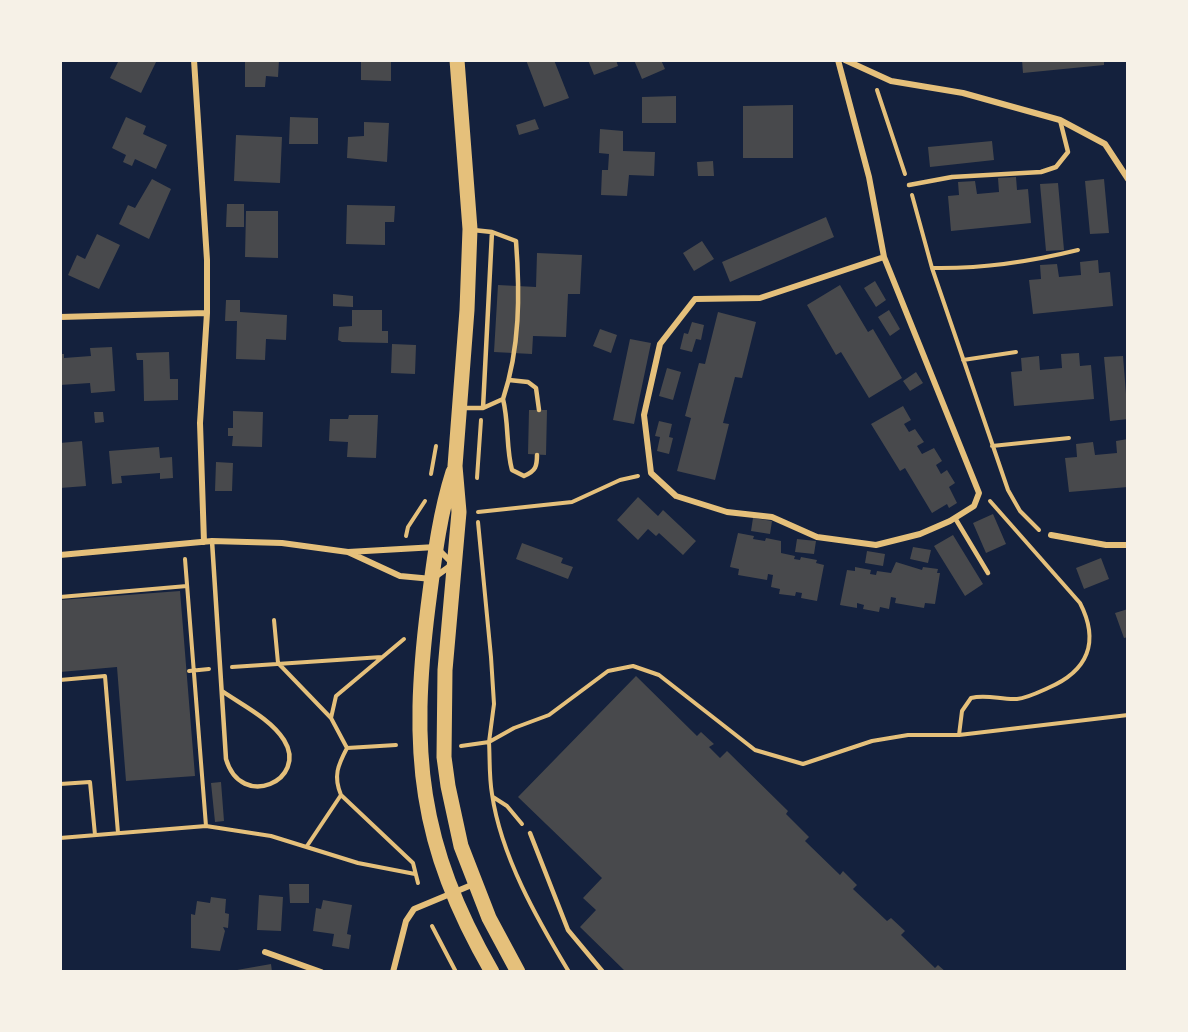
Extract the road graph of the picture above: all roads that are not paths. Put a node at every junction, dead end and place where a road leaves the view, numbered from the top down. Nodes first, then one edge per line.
1 (194, 60) edge
2 (457, 60) edge
3 (838, 60) edge
4 (845, 60) edge
5 (1060, 120) junction
6 (1128, 179) edge
7 (909, 185) road end
8 (470, 229) junction
9 (492, 232) junction
10 (884, 257) junction
11 (207, 314) junction
12 (60, 317) edge
13 (509, 380) junction
14 (503, 399) junction
15 (461, 408) junction
16 (483, 408) junction
17 (539, 410) dead end
18 (537, 455) dead end
19 (455, 466) junction
20 (955, 518) junction
21 (1051, 535) road end
22 (208, 542) junction
23 (1128, 545) edge
24 (436, 548) junction
25 (348, 552) junction
26 (60, 555) edge
27 (453, 564) junction
28 (988, 573) dead end
29 (432, 579) junction
30 (222, 691) junction
31 (530, 832) road end
32 (474, 884) junction
33 (452, 893) junction
34 (265, 952) dead end
35 (321, 972) edge
36 (393, 972) edge
37 (492, 972) edge
38 (518, 972) edge
39 (603, 972) edge

1 - 11 street
2 - 8 main road
3 - 10 street
4 - 5 street
5 - 6 street
5 - 7 lane
8 - 9 lane
8 - 15 main road
9 - 13 lane
9 - 16 lane
10 - 20 street
10 - 20 street
11 - 12 street
11 - 22 street
13 - 14 lane
13 - 17 lane
14 - 16 lane
14 - 18 lane
15 - 16 lane
15 - 19 main road
19 - 24 main road
19 - 27 main road
20 - 28 lane
21 - 23 street
22 - 25 street
22 - 26 street
22 - 30 lane
24 - 25 street
24 - 27 street
24 - 29 main road
25 - 29 street
27 - 29 street
27 - 32 main road
29 - 33 main road
30 - 30 lane
31 - 39 lane
32 - 33 street
32 - 38 main road
33 - 36 street
33 - 37 main road
34 - 35 street

